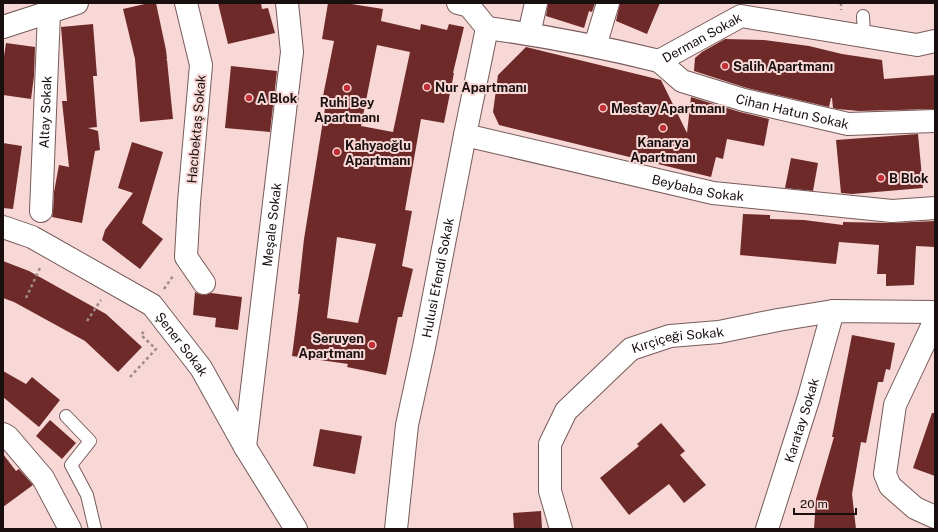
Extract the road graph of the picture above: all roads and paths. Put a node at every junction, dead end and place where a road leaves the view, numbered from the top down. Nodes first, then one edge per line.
1 (77, 3) edge
2 (186, 3) edge
3 (287, 3) edge
4 (536, 3) edge
5 (608, 3) edge
6 (465, 4) edge
7 (742, 9) edge
8 (49, 13) junction
9 (3, 27) edge
10 (487, 28) junction
11 (529, 34) junction
12 (935, 41) edge
13 (595, 46) junction
14 (660, 61) junction
15 (935, 121) edge
16 (465, 135) junction
17 (935, 208) edge
18 (41, 211) dead end
19 (3, 227) edge
20 (49, 247) junction
21 (186, 257) junction
22 (204, 283) dead end
23 (26, 298) dead end
24 (156, 310) junction
25 (833, 311) junction
26 (935, 312) edge
27 (935, 320) edge
28 (130, 377) dead end
29 (66, 416) dead end
30 (3, 434) edge
31 (245, 447) junction
32 (915, 508) junction
33 (935, 517) edge
34 (70, 529) edge
35 (95, 529) edge
36 (296, 529) edge
37 (396, 529) edge
38 (561, 529) edge
39 (767, 529) edge
40 (930, 529) edge

1 - 8 street
2 - 21 street, Hacıbektaş Sokak
3 - 31 street, Meşale Sokak
4 - 11 street
5 - 13 street
6 - 10 street
7 - 12 street, Derman Sokak
7 - 14 street, Derman Sokak
8 - 9 street
8 - 18 street, Altay Sokak
10 - 11 street, Derman Sokak
10 - 16 street, Hulusi Efendi Sokak
11 - 13 street, Derman Sokak
13 - 14 street, Derman Sokak
14 - 15 street, Cihan Hatun Sokak
16 - 17 street, Beybaba Sokak
16 - 37 street, Hulusi Efendi Sokak
19 - 20 street, Şener Sokak
20 - 23 path
20 - 24 street, Şener Sokak
21 - 22 street
21 - 24 path
24 - 28 path
24 - 31 street, Şener Sokak
25 - 26 street, Kırçiçeği Sokak
25 - 38 street, Kırçiçeği Sokak
25 - 39 street, Karatay Sokak
27 - 32 street
29 - 35 lane
30 - 34 street
31 - 36 street, Şener Sokak
32 - 33 street
32 - 40 street

